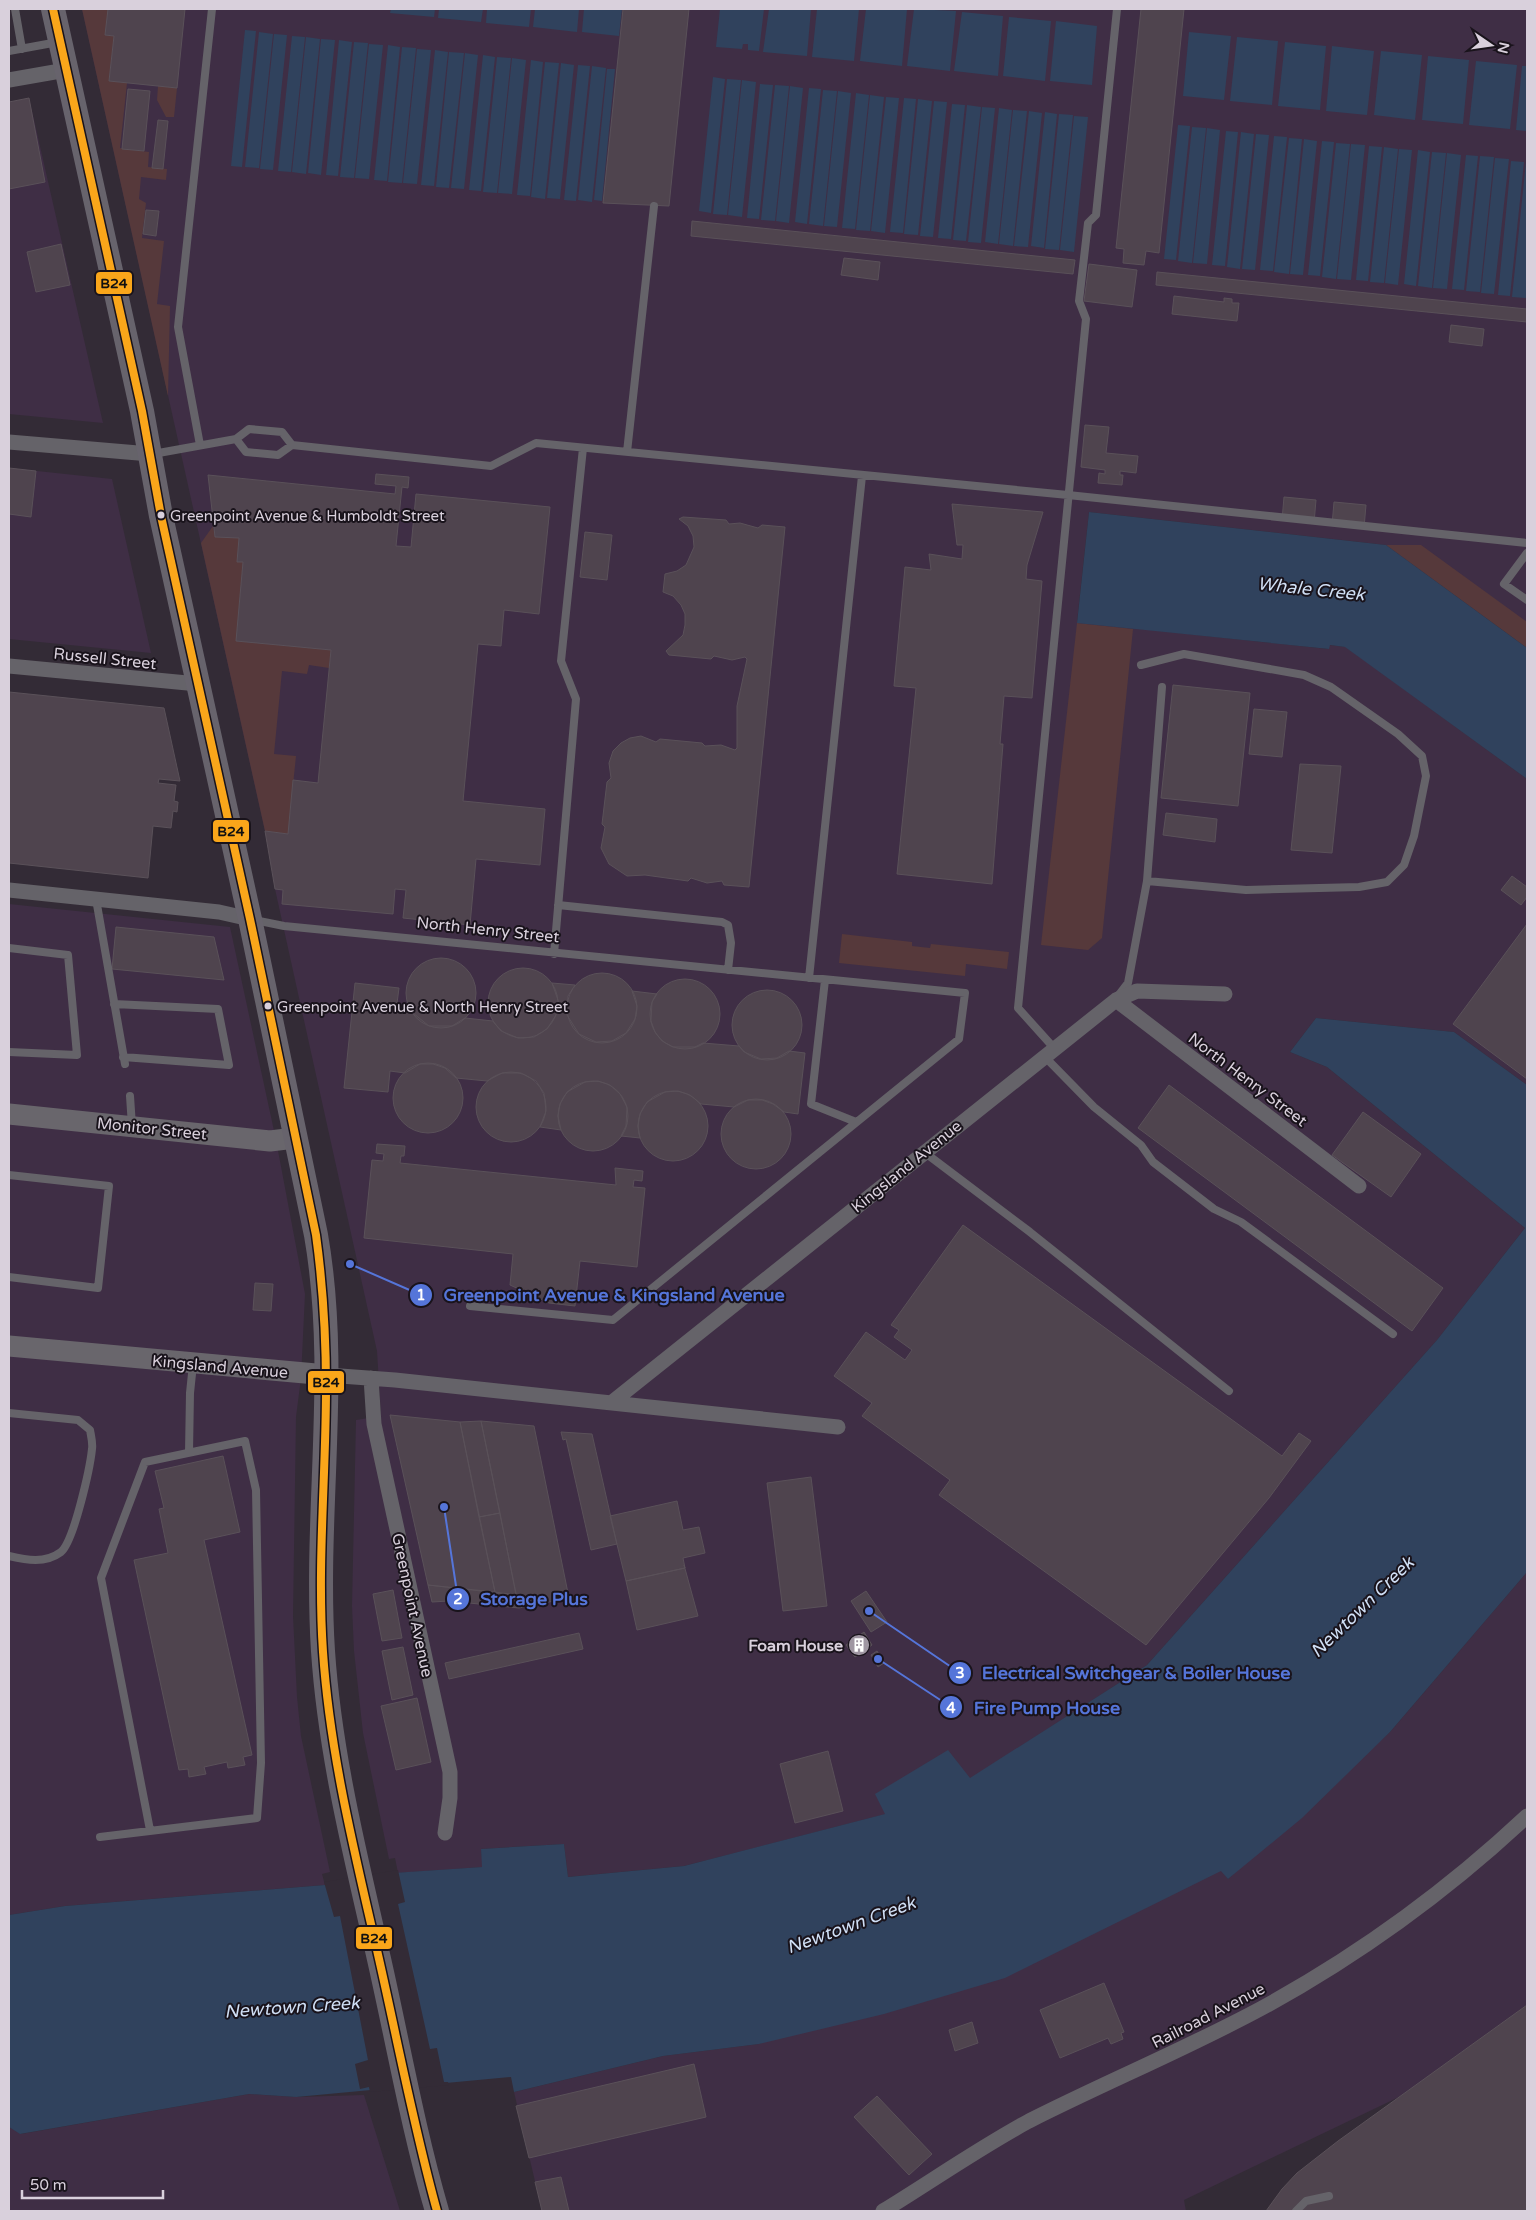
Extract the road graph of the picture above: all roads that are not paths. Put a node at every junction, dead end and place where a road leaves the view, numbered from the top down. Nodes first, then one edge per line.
1 (15, 9) edge
2 (53, 9) edge
3 (212, 9) edge
4 (1117, 9) edge
5 (61, 42) junction
6 (22, 49) junction
7 (9, 51) edge
8 (66, 70) junction
9 (9, 80) edge
10 (654, 206) dead end
11 (236, 439) junction
12 (9, 442) edge
13 (200, 445) junction
14 (292, 445) junction
15 (583, 448) junction
16 (627, 452) junction
17 (150, 454) junction
18 (862, 476) junction
19 (1068, 495) junction
20 (1527, 543) edge
21 (1527, 553) edge
22 (1527, 600) edge
23 (1141, 665) dead end
24 (9, 666) edge
25 (198, 684) junction
26 (1162, 687) dead end
27 (1147, 881) junction
28 (9, 890) edge
29 (96, 899) junction
30 (558, 905) junction
31 (250, 919) junction
32 (9, 948) edge
33 (554, 954) junction
34 (728, 970) junction
35 (809, 978) junction
36 (825, 980) junction
37 (1225, 994) dead end
38 (1116, 1000) junction
39 (114, 1004) junction
40 (9, 1052) edge
41 (1049, 1052) junction
42 (130, 1096) dead end
43 (9, 1114) edge
44 (856, 1122) junction
45 (132, 1126) junction
46 (295, 1138) junction
47 (924, 1152) junction
48 (9, 1175) edge
49 (1359, 1186) dead end
50 (9, 1277) edge
51 (470, 1306) dead end
52 (1393, 1334) dead end
53 (9, 1346) edge
54 (194, 1363) junction
55 (328, 1375) junction
56 (371, 1378) junction
57 (1229, 1391) dead end
58 (611, 1403) junction
59 (9, 1413) edge
60 (838, 1427) dead end
61 (188, 1452) junction
62 (9, 1556) edge
63 (1527, 1816) edge
64 (150, 1830) junction
65 (445, 1832) dead end
66 (100, 1837) dead end
67 (1329, 2196) dead end
68 (437, 2211) edge
69 (883, 2211) edge
70 (1296, 2211) edge

1 - 6 lane
2 - 5 main road
3 - 13 lane
4 - 19 lane
5 - 6 lane
5 - 8 main road
6 - 7 lane
8 - 9 street
8 - 17 main road
10 - 16 lane
11 - 13 lane
11 - 14 lane
11 - 14 lane
12 - 17 street
13 - 17 lane
14 - 15 lane
15 - 16 lane
15 - 30 lane
16 - 18 lane
17 - 25 main road
18 - 19 lane
18 - 35 lane
19 - 20 lane
19 - 41 lane
21 - 22 lane
23 - 27 lane
24 - 25 street, Russell Street
25 - 31 main road
26 - 27 lane
27 - 38 lane
28 - 29 street, North Henry Street
29 - 31 street, North Henry Street
29 - 39 lane
30 - 33 lane
30 - 34 lane
31 - 33 lane, North Henry Street
31 - 46 main road
32 - 40 lane
33 - 34 lane, North Henry Street
34 - 35 lane, North Henry Street
35 - 36 lane, North Henry Street
36 - 44 lane
36 - 44 lane, North Henry Street
37 - 38 street, Kingsland Avenue
38 - 41 street, Kingsland Avenue
38 - 49 street, North Henry Street
39 - 39 lane
41 - 47 street, Kingsland Avenue
41 - 52 lane
42 - 45 lane
43 - 45 main road, Monitor Street
44 - 51 lane
45 - 46 main road, Monitor Street
46 - 55 main road
47 - 57 lane
47 - 58 street, Kingsland Avenue
48 - 50 lane
53 - 54 main road, Kingsland Avenue
54 - 55 main road, Kingsland Avenue
54 - 61 lane
55 - 56 street, Kingsland Avenue
55 - 68 main road
56 - 58 street, Kingsland Avenue
56 - 65 street, Greenpoint Avenue
58 - 60 street, Kingsland Avenue
59 - 62 lane
61 - 64 lane
61 - 64 lane
63 - 69 street, Railroad Avenue
64 - 66 lane
67 - 70 lane

